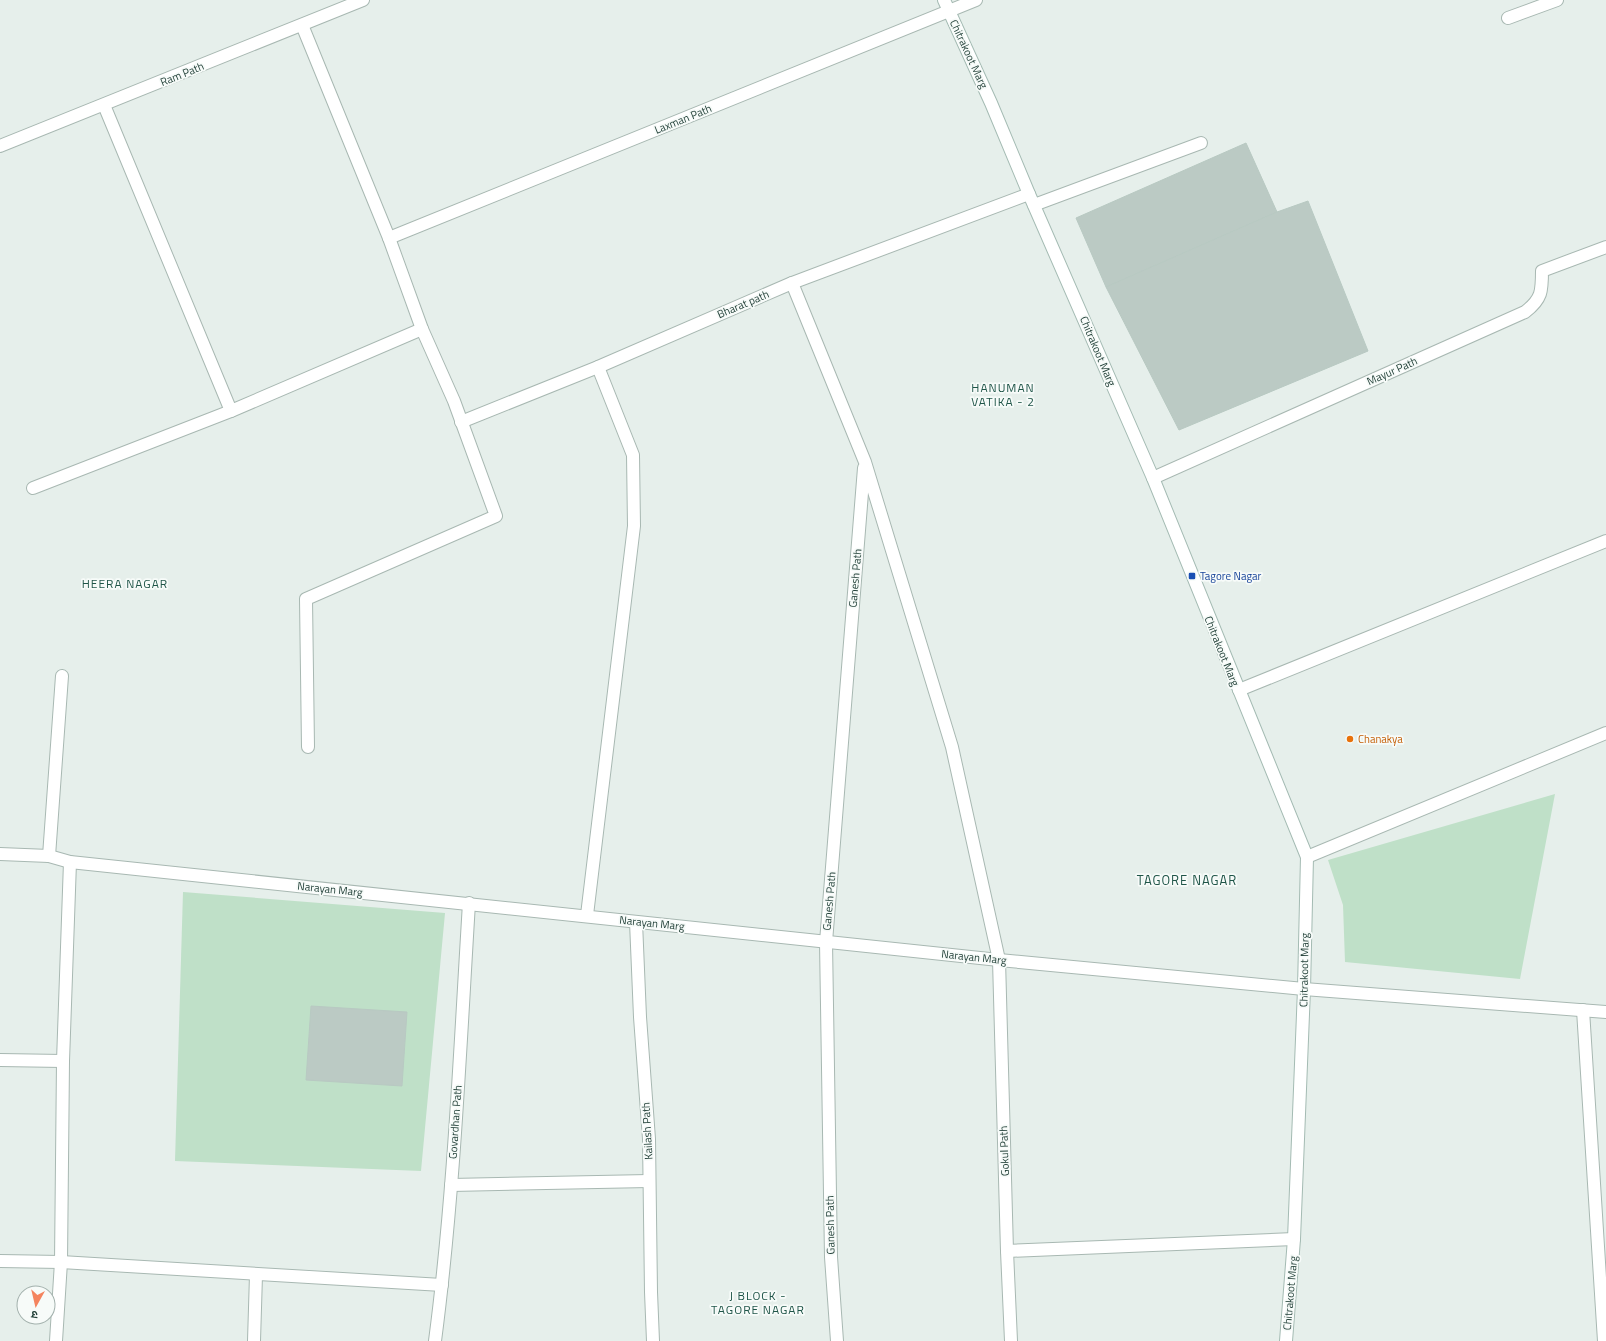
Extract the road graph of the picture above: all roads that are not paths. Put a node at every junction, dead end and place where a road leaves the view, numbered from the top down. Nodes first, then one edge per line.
1 (363, 0) edge
2 (976, 0) edge
3 (1557, 0) edge
4 (946, 5) edge
5 (1508, 18) dead end
6 (302, 25) junction
7 (104, 105) junction
8 (1201, 143) dead end
9 (0, 146) edge
10 (1031, 200) junction
11 (389, 238) junction
12 (1606, 247) edge
13 (792, 283) junction
14 (422, 329) junction
15 (598, 367) junction
16 (231, 411) junction
17 (461, 422) junction
18 (865, 462) junction
19 (1153, 478) junction
20 (33, 488) dead end
21 (1606, 541) edge
22 (62, 676) dead end
23 (1239, 690) junction
24 (1606, 733) edge
25 (308, 747) dead end
26 (0, 854) edge
27 (49, 856) junction
28 (1307, 858) junction
29 (70, 862) junction
30 (469, 903) junction
31 (587, 915) junction
32 (636, 922) junction
33 (826, 942) junction
34 (999, 960) junction
35 (1304, 989) junction
36 (1583, 1010) junction
37 (1606, 1012) edge
38 (0, 1060) edge
39 (63, 1061) junction
40 (649, 1181) junction
41 (451, 1185) junction
42 (1294, 1239) junction
43 (1007, 1251) junction
44 (0, 1261) edge
45 (61, 1262) junction
46 (256, 1275) junction
47 (442, 1285) junction
48 (56, 1341) edge
49 (254, 1341) edge
50 (435, 1341) edge
51 (653, 1341) edge
52 (837, 1341) edge
53 (1011, 1341) edge
54 (1286, 1341) edge
55 (1604, 1341) edge

1 - 6 street, Ram Path
2 - 4 street, Laxman Path
3 - 5 street
4 - 10 street, Chitrakoot Marg
4 - 11 street, Laxman Path
6 - 7 street, Ram Path
6 - 11 street
7 - 9 street, Ram Path
7 - 16 street
8 - 10 street, Bharat path
10 - 13 street, Bharat path
10 - 19 street, Chitrakoot Marg
11 - 14 street
12 - 19 street, Mayur Path
13 - 15 street, Bharat path
13 - 18 street, Gokul Path
14 - 16 street
14 - 17 street
15 - 17 street, Bharat path
15 - 31 street
16 - 20 street
17 - 25 street
18 - 33 street, Ganesh Path
18 - 34 street, Gokul Path
19 - 23 street, Chitrakoot Marg
21 - 23 street
22 - 27 street
23 - 28 street, Chitrakoot Marg
24 - 28 street
26 - 27 street, Narayan Marg
27 - 29 street, Narayan Marg
28 - 35 street, Chitrakoot Marg
29 - 30 street, Narayan Marg
29 - 39 street
30 - 31 street, Narayan Marg
30 - 41 street, Govardhan Path
31 - 32 street, Narayan Marg
32 - 33 street, Narayan Marg
32 - 40 street, Kailash Path
33 - 34 street, Narayan Marg
33 - 52 street, Ganesh Path
34 - 35 street, Narayan Marg
34 - 43 street, Gokul Path
35 - 36 street, Narayan Marg
35 - 42 street, Chitrakoot Marg
36 - 37 street, Narayan Marg
36 - 55 street
38 - 39 street
39 - 45 street
40 - 41 street
40 - 51 street, Kailash Path
41 - 47 street, Govardhan Path
42 - 43 street
42 - 54 street, Chitrakoot Marg
43 - 53 street, Gokul Path
44 - 45 street
45 - 46 street
45 - 48 street
46 - 47 street
46 - 49 street
47 - 50 street, Govardhan Path

